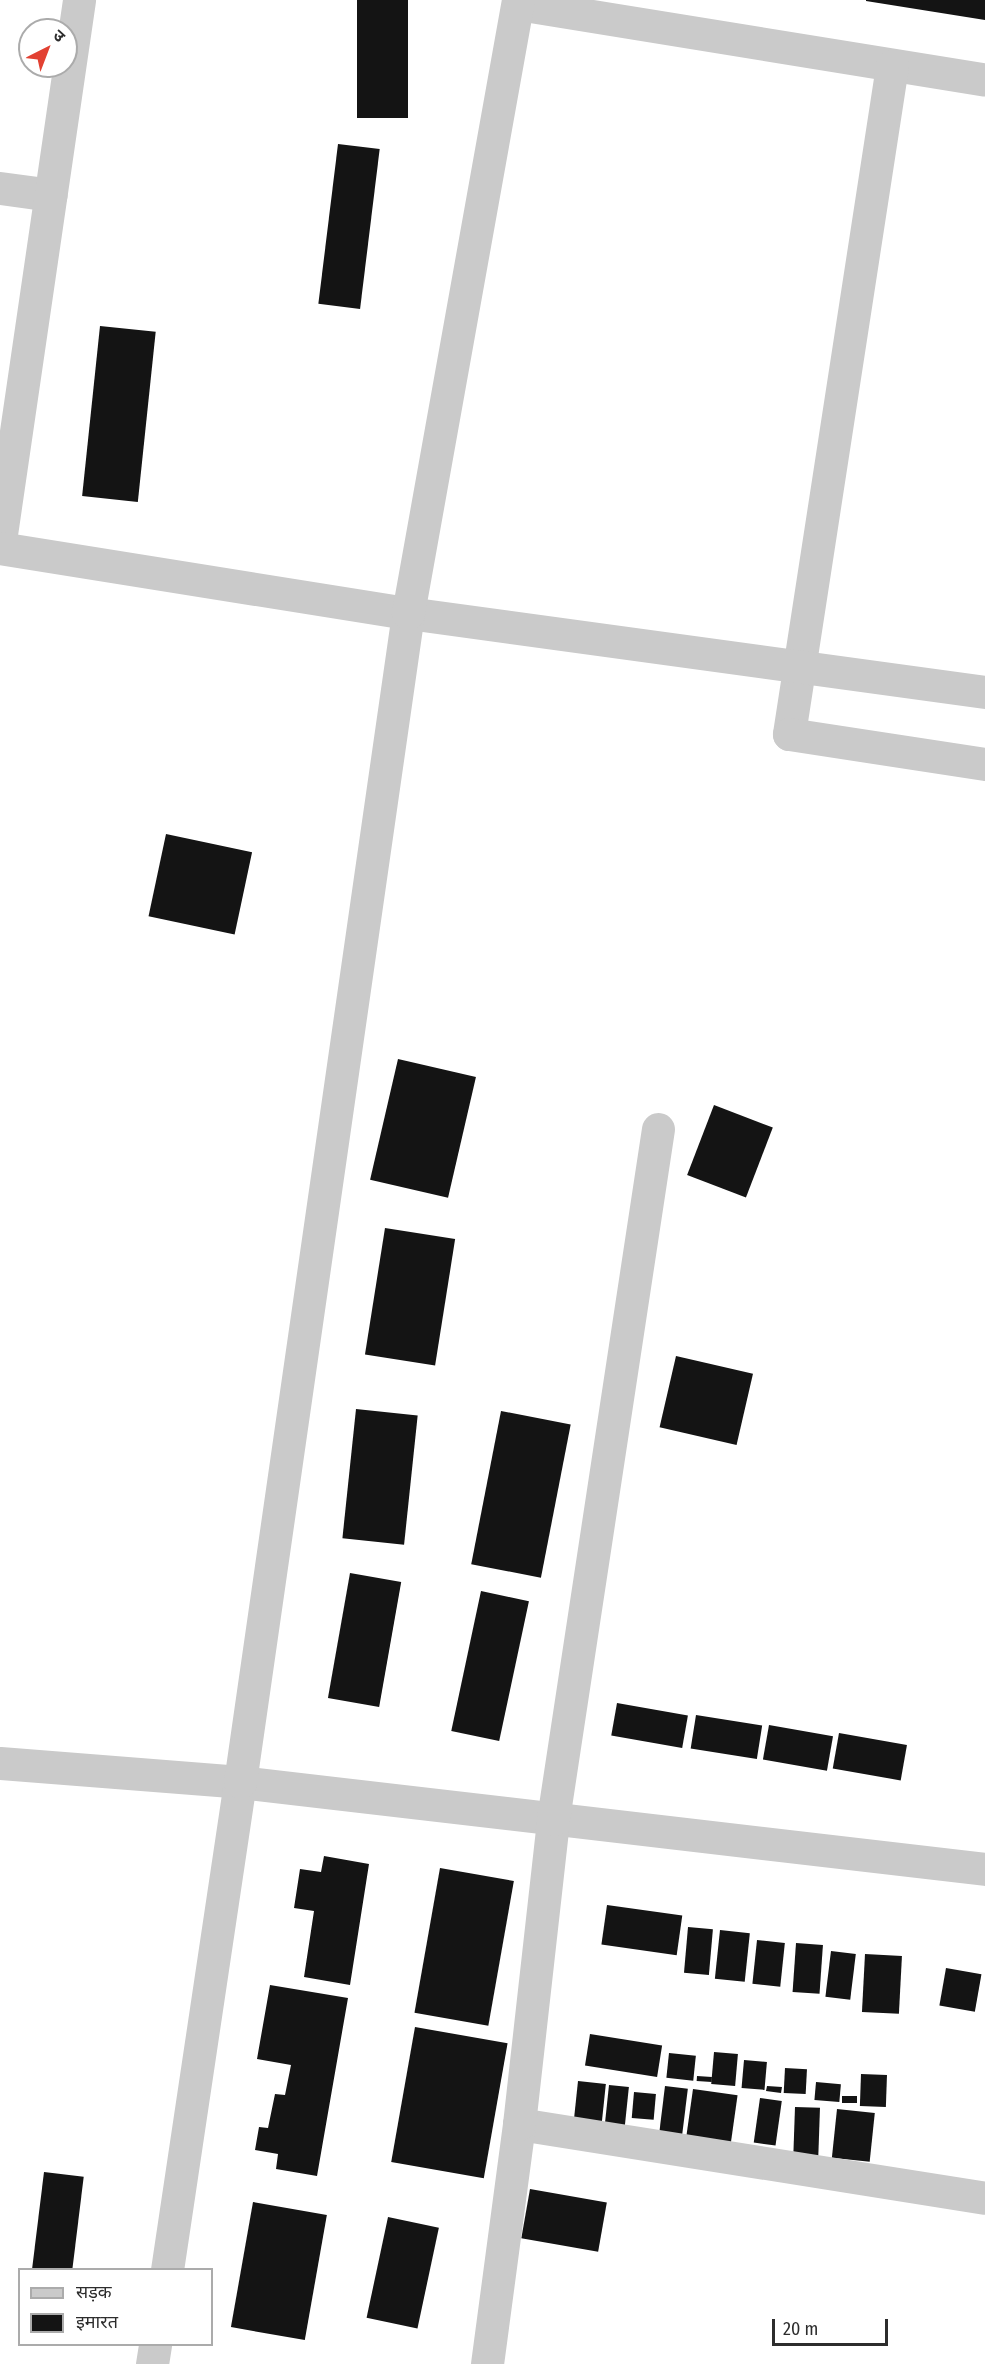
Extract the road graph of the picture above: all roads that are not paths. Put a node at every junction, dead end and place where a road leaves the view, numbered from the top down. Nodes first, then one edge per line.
1 (79, 0) edge
2 (518, 2) edge
3 (892, 66) junction
4 (985, 80) edge
5 (0, 188) edge
6 (51, 195) junction
7 (0, 541) edge
8 (0, 548) edge
9 (408, 613) junction
10 (800, 665) junction
11 (985, 692) edge
12 (985, 765) edge
13 (658, 1129) dead end
14 (0, 1763) edge
15 (240, 1782) junction
16 (553, 1819) junction
17 (985, 1869) edge
18 (519, 2124) junction
19 (985, 2198) edge
20 (167, 2268) edge
21 (155, 2346) edge
22 (152, 2364) edge
23 (487, 2364) edge

1 - 6 street
2 - 3 street
2 - 9 street
3 - 4 street
3 - 10 street
5 - 6 street
6 - 7 street
8 - 9 street
9 - 10 street
9 - 15 street
10 - 11 street
10 - 12 street
13 - 16 street
14 - 15 street
15 - 16 street
15 - 20 street
16 - 17 street
16 - 18 street
18 - 19 street
18 - 23 street
21 - 22 street

